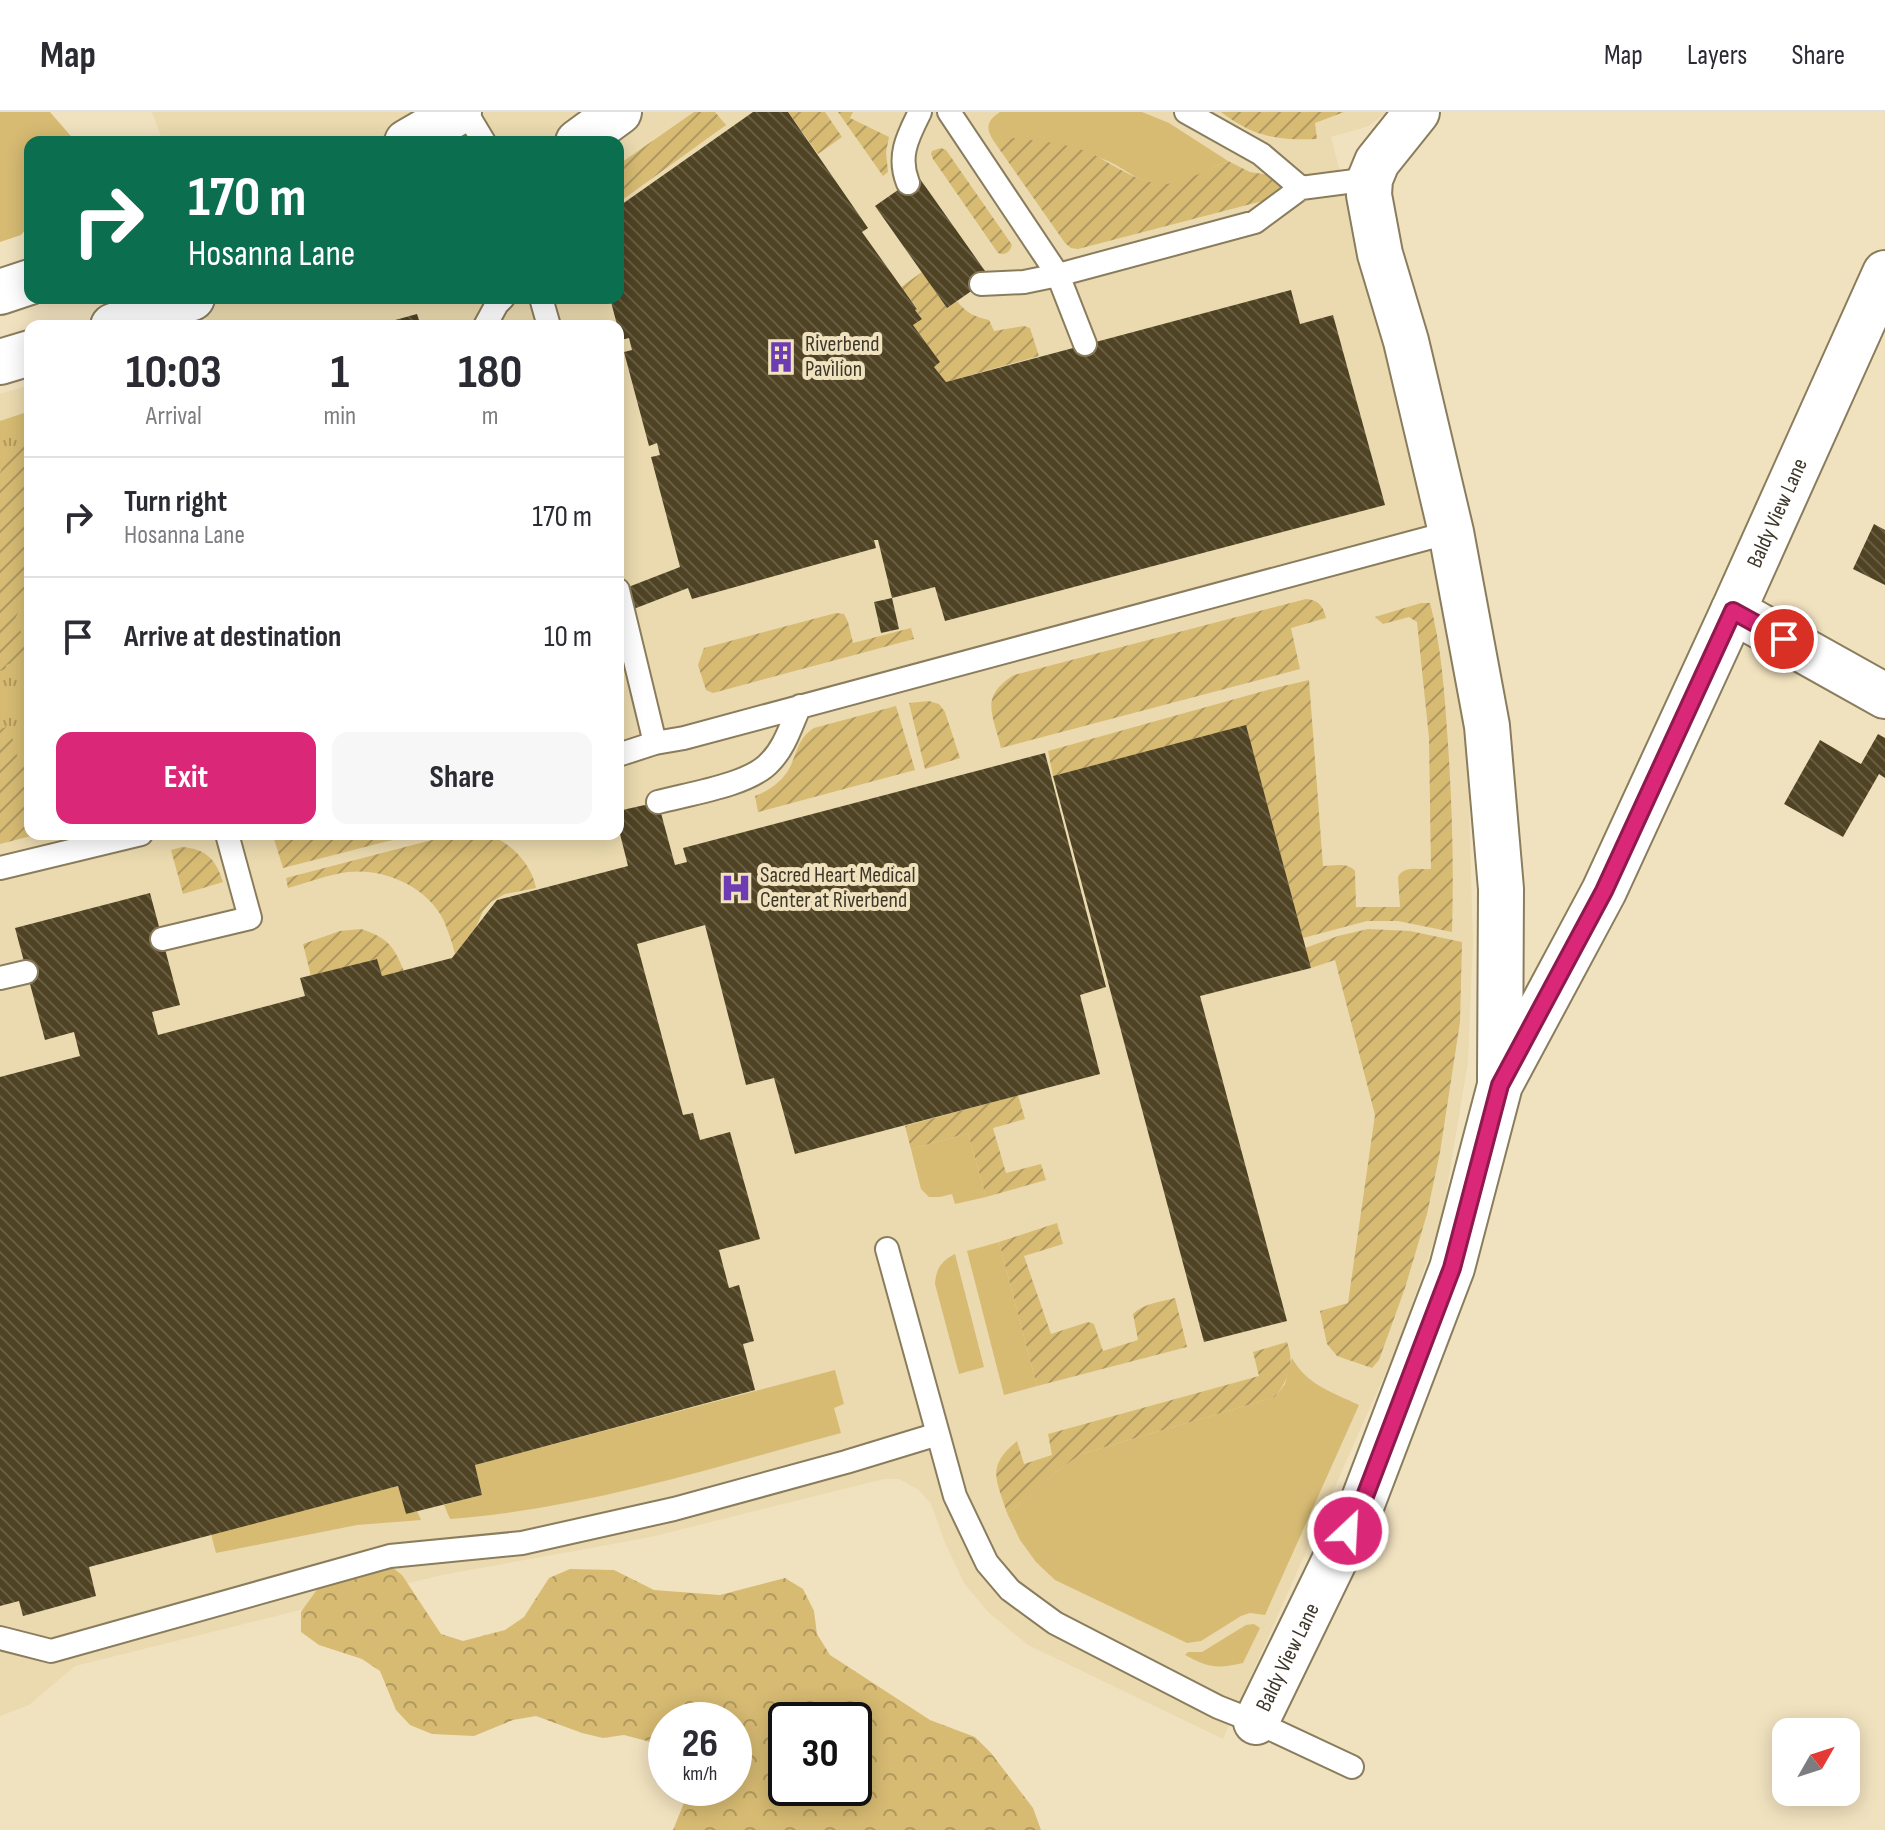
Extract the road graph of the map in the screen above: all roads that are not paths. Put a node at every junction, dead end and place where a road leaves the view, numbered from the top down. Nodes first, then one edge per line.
1 (459, 112) edge
2 (466, 112) edge
3 (619, 112) edge
4 (920, 112) edge
5 (949, 112) edge
6 (1186, 112) edge
7 (1417, 112) edge
8 (417, 136) edge
9 (480, 136) edge
10 (586, 136) edge
11 (1370, 179) junction
12 (908, 183) dead end
13 (1301, 188) junction
14 (1885, 273) edge
15 (1058, 275) junction
16 (24, 284) edge
17 (981, 284) dead end
18 (0, 292) edge
19 (175, 304) edge
20 (130, 320) edge
21 (1085, 344) dead end
22 (24, 355) edge
23 (0, 362) edge
24 (1451, 532) junction
25 (1733, 611) junction
26 (624, 615) edge
27 (1885, 696) edge
28 (800, 706) junction
29 (655, 743) junction
30 (624, 753) edge
31 (658, 802) dead end
32 (116, 840) edge
33 (229, 840) edge
34 (0, 868) edge
35 (162, 939) dead end
36 (26, 972) dead end
37 (0, 978) edge
38 (1500, 1085) junction
39 (887, 1249) dead end
40 (938, 1434) junction
41 (0, 1638) edge
42 (1256, 1722) junction
43 (1352, 1767) dead end

1 - 8 street
2 - 9 lane
3 - 10 street
4 - 12 lane
5 - 15 lane
6 - 13 lane
7 - 11 street
11 - 13 lane
11 - 24 street
13 - 15 lane
14 - 25 street, Baldy View Lane
15 - 17 lane
15 - 21 lane
16 - 18 street
19 - 20 street
22 - 23 street
24 - 28 lane
24 - 38 street
25 - 27 street
25 - 38 street, Baldy View Lane
26 - 29 lane
28 - 29 lane
28 - 31 lane
29 - 30 lane
32 - 34 lane
33 - 35 lane
36 - 37 lane
38 - 42 street, Baldy View Lane
39 - 40 lane
40 - 41 lane
40 - 42 lane
42 - 43 lane

